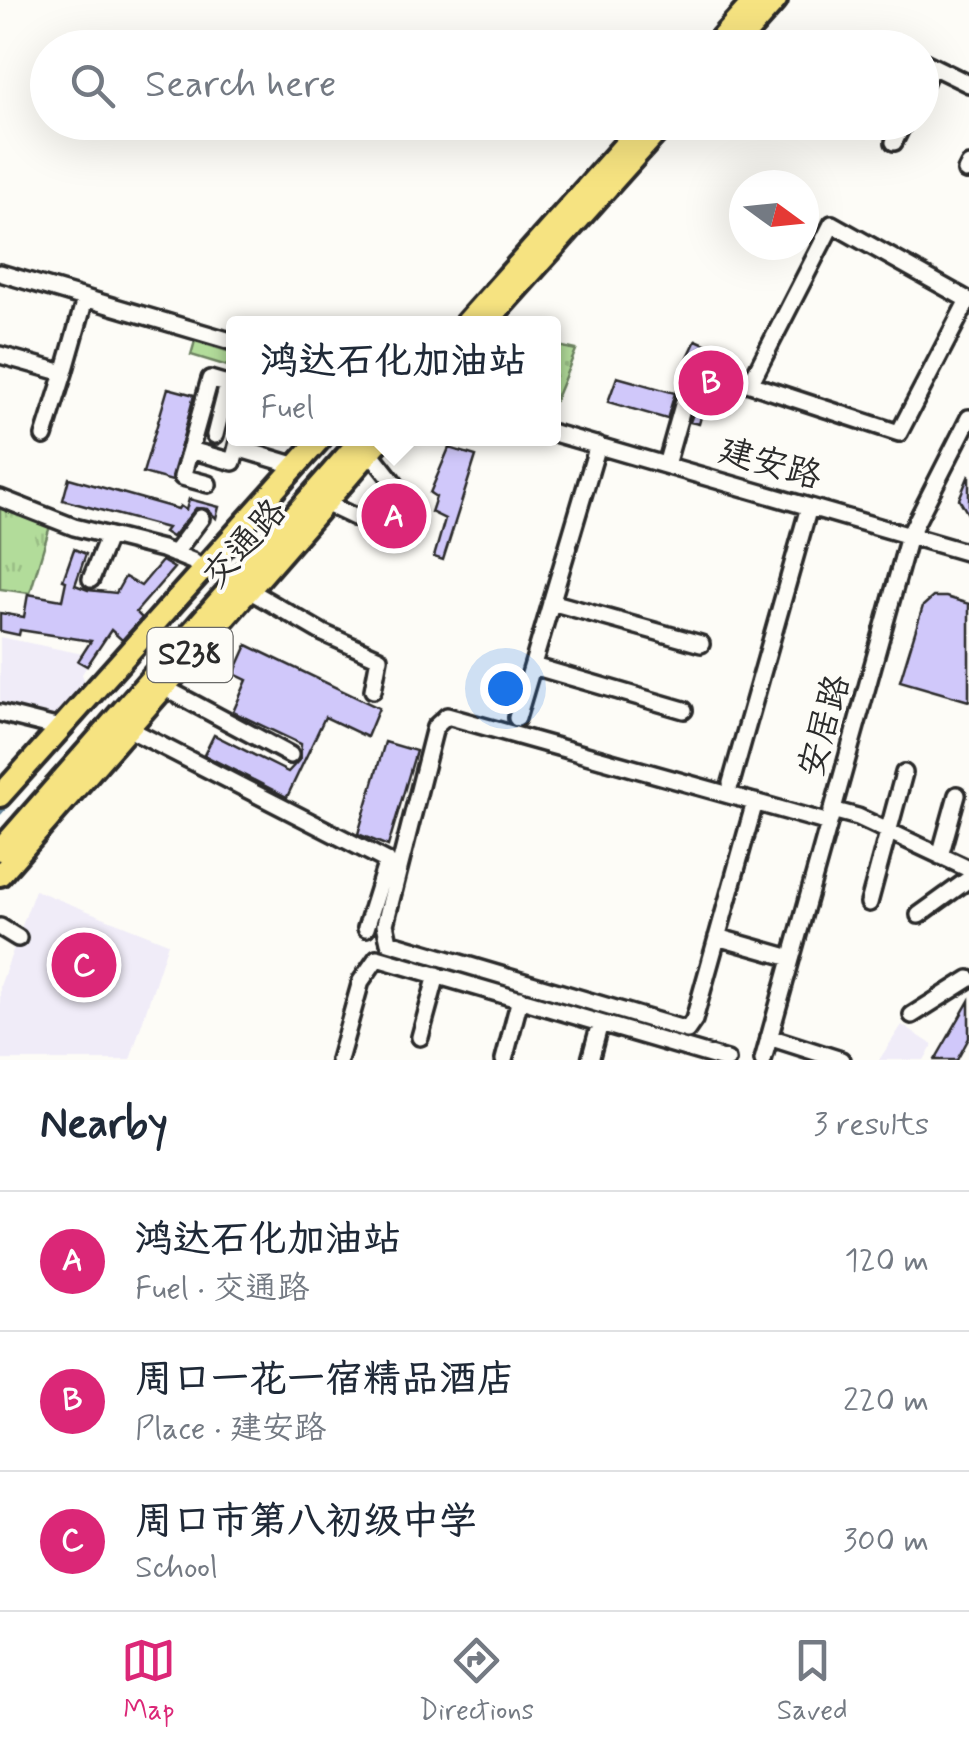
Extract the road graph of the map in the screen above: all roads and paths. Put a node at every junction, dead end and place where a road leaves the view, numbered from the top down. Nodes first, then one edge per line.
1 (754, 0) edge
2 (776, 0) edge
3 (728, 30) edge
4 (749, 30) edge
5 (939, 70) edge
6 (969, 84) edge
7 (629, 140) edge
8 (650, 140) edge
9 (0, 274) edge
10 (85, 299) junction
11 (472, 316) edge
12 (492, 316) edge
13 (962, 328) edge
14 (226, 340) edge
15 (0, 355) edge
16 (694, 366) dead end
17 (64, 374) junction
18 (226, 384) edge
19 (226, 400) edge
20 (969, 418) edge
21 (195, 430) junction
22 (214, 435) junction
23 (561, 435) edge
24 (44, 436) dead end
25 (226, 440) edge
26 (238, 446) edge
27 (240, 446) edge
28 (314, 446) edge
29 (369, 446) edge
30 (370, 446) edge
31 (374, 446) edge
32 (598, 446) junction
33 (190, 450) junction
34 (666, 464) junction
35 (295, 468) junction
36 (208, 484) dead end
37 (0, 498) edge
38 (324, 504) junction
39 (809, 507) junction
40 (202, 518) dead end
41 (909, 536) junction
42 (108, 537) junction
43 (969, 553) edge
44 (174, 554) junction
45 (203, 570) junction
46 (91, 580) dead end
47 (236, 591) junction
48 (552, 602) junction
49 (702, 644) dead end
50 (533, 666) junction
51 (163, 687) junction
52 (95, 689) junction
53 (373, 690) dead end
54 (684, 710) dead end
55 (0, 713) edge
56 (518, 718) dead end
57 (123, 720) junction
58 (60, 728) junction
59 (290, 755) dead end
60 (904, 773) dead end
61 (731, 783) dead end
62 (957, 795) dead end
63 (0, 796) edge
64 (755, 802) junction
65 (831, 817) junction
66 (887, 833) junction
67 (0, 850) edge
68 (940, 856) junction
69 (969, 869) edge
70 (0, 874) edge
71 (969, 880) edge
72 (869, 903) dead end
73 (920, 914) dead end
74 (0, 927) edge
75 (366, 928) dead end
76 (718, 937) junction
77 (18, 938) dead end
78 (444, 940) dead end
79 (439, 957) junction
80 (791, 958) junction
81 (437, 975) junction
82 (969, 978) edge
83 (520, 1000) junction
84 (912, 1015) dead end
85 (600, 1023) junction
86 (420, 1037) dead end
87 (770, 1037) junction
88 (765, 1059) edge
89 (339, 1060) edge
90 (504, 1060) edge
91 (590, 1060) edge
92 (728, 1060) edge
93 (841, 1060) edge

1 - 3 main road
2 - 4 main road
5 - 6 street
7 - 11 main road
8 - 12 main road
9 - 10 street
10 - 14 street
10 - 17 street
13 - 13 street
15 - 17 street
16 - 34 street
17 - 24 street
18 - 21 street
19 - 22 street
20 - 41 street, 安居路
21 - 22 street
21 - 33 street
22 - 25 street
23 - 32 street, 建安路
26 - 33 street
27 - 35 street
28 - 35 main road
29 - 47 main road, 交通路 / S238
30 - 38 main road, 交通路 / S238
31 - 38 street
32 - 34 street, 建安路
32 - 48 street
33 - 36 street
34 - 39 street, 建安路
35 - 45 main road
37 - 42 street
38 - 47 main road, 交通路 / S238
39 - 41 street, 建安路
39 - 61 street
40 - 44 street
41 - 43 street, 建安路
41 - 65 street, 安居路
42 - 44 street
42 - 46 street
44 - 45 street
45 - 47 main road
45 - 52 main road
47 - 51 main road, 交通路 / S238
47 - 53 street
47 - 57 main road, 交通路 / S238
48 - 49 street
48 - 50 street
50 - 54 street
50 - 56 street
51 - 57 main road, 交通路 / S238
51 - 59 street
52 - 57 main road
52 - 58 main road
55 - 58 street
57 - 67 main road, 交通路 / S238
57 - 70 main road, 交通路 / S238
57 - 75 street
58 - 63 main road
60 - 66 street
62 - 68 street
64 - 65 street
64 - 76 street
64 - 79 street
65 - 66 street
65 - 80 street, 安居路
66 - 68 street
66 - 72 street
68 - 69 street
71 - 73 street
74 - 77 street
76 - 79 street
76 - 80 street
78 - 79 street
80 - 87 street, 安居路
81 - 83 street
81 - 86 street
81 - 89 street
82 - 84 street
83 - 85 street
83 - 90 street
85 - 91 street
85 - 92 street
87 - 88 street, 安居路
87 - 93 street

